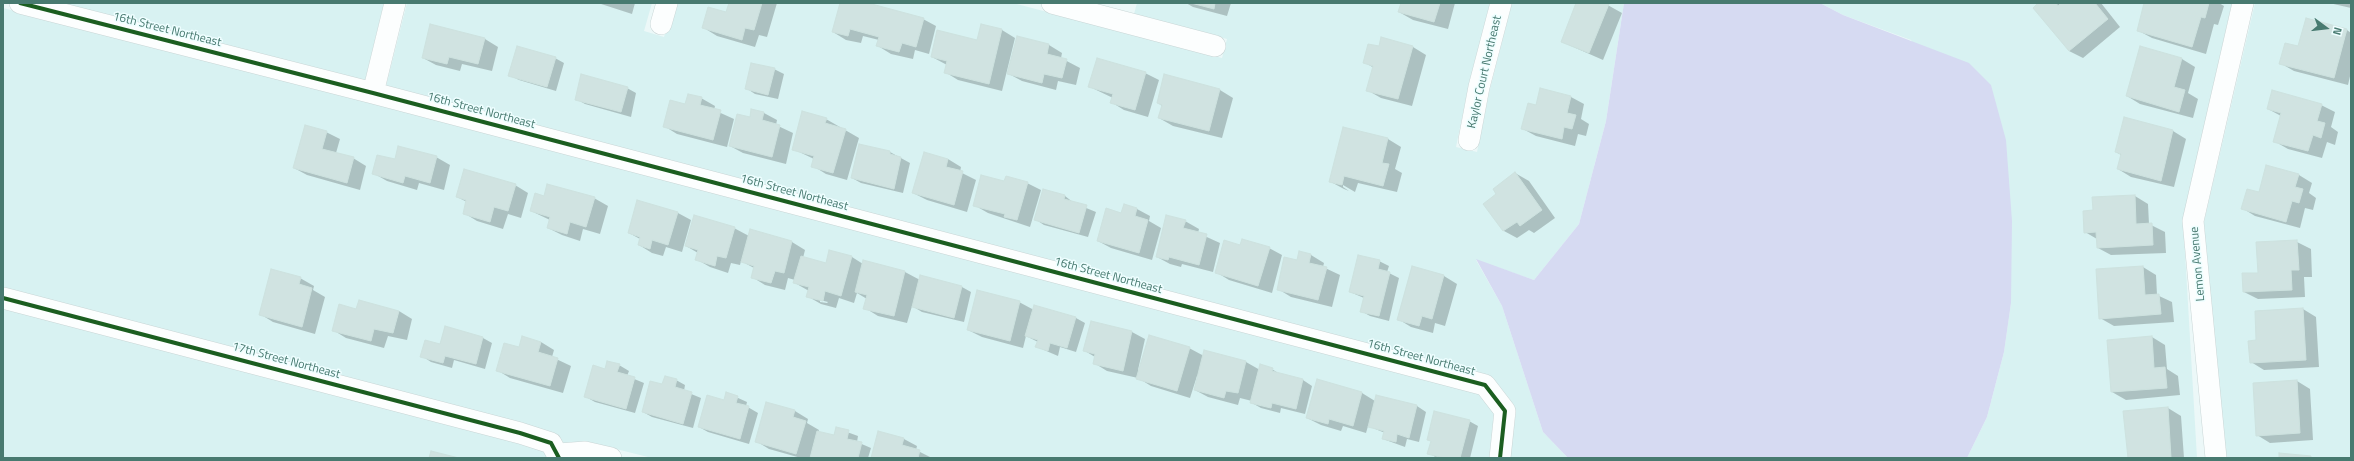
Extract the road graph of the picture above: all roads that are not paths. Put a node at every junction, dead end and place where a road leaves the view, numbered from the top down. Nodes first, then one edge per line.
1 (20, 3) edge
2 (395, 3) edge
3 (667, 3) edge
4 (1052, 3) edge
5 (1501, 3) edge
6 (2243, 3) edge
7 (1123, 12) edge
8 (661, 24) dead end
9 (1215, 46) dead end
10 (373, 93) junction
11 (1468, 140) dead end
12 (3, 298) edge
13 (559, 456) edge
14 (611, 458) edge
15 (1500, 458) edge
16 (2216, 458) edge

1 - 10 street, 16th Street Northeast
2 - 10 street
3 - 8 street
4 - 7 street
5 - 11 street, Kaylor Court Northeast
6 - 16 street, Lemon Avenue
7 - 9 street
10 - 15 street, 16th Street Northeast
12 - 13 street, 17th Street Northeast
13 - 14 street, 17th Street Northeast

